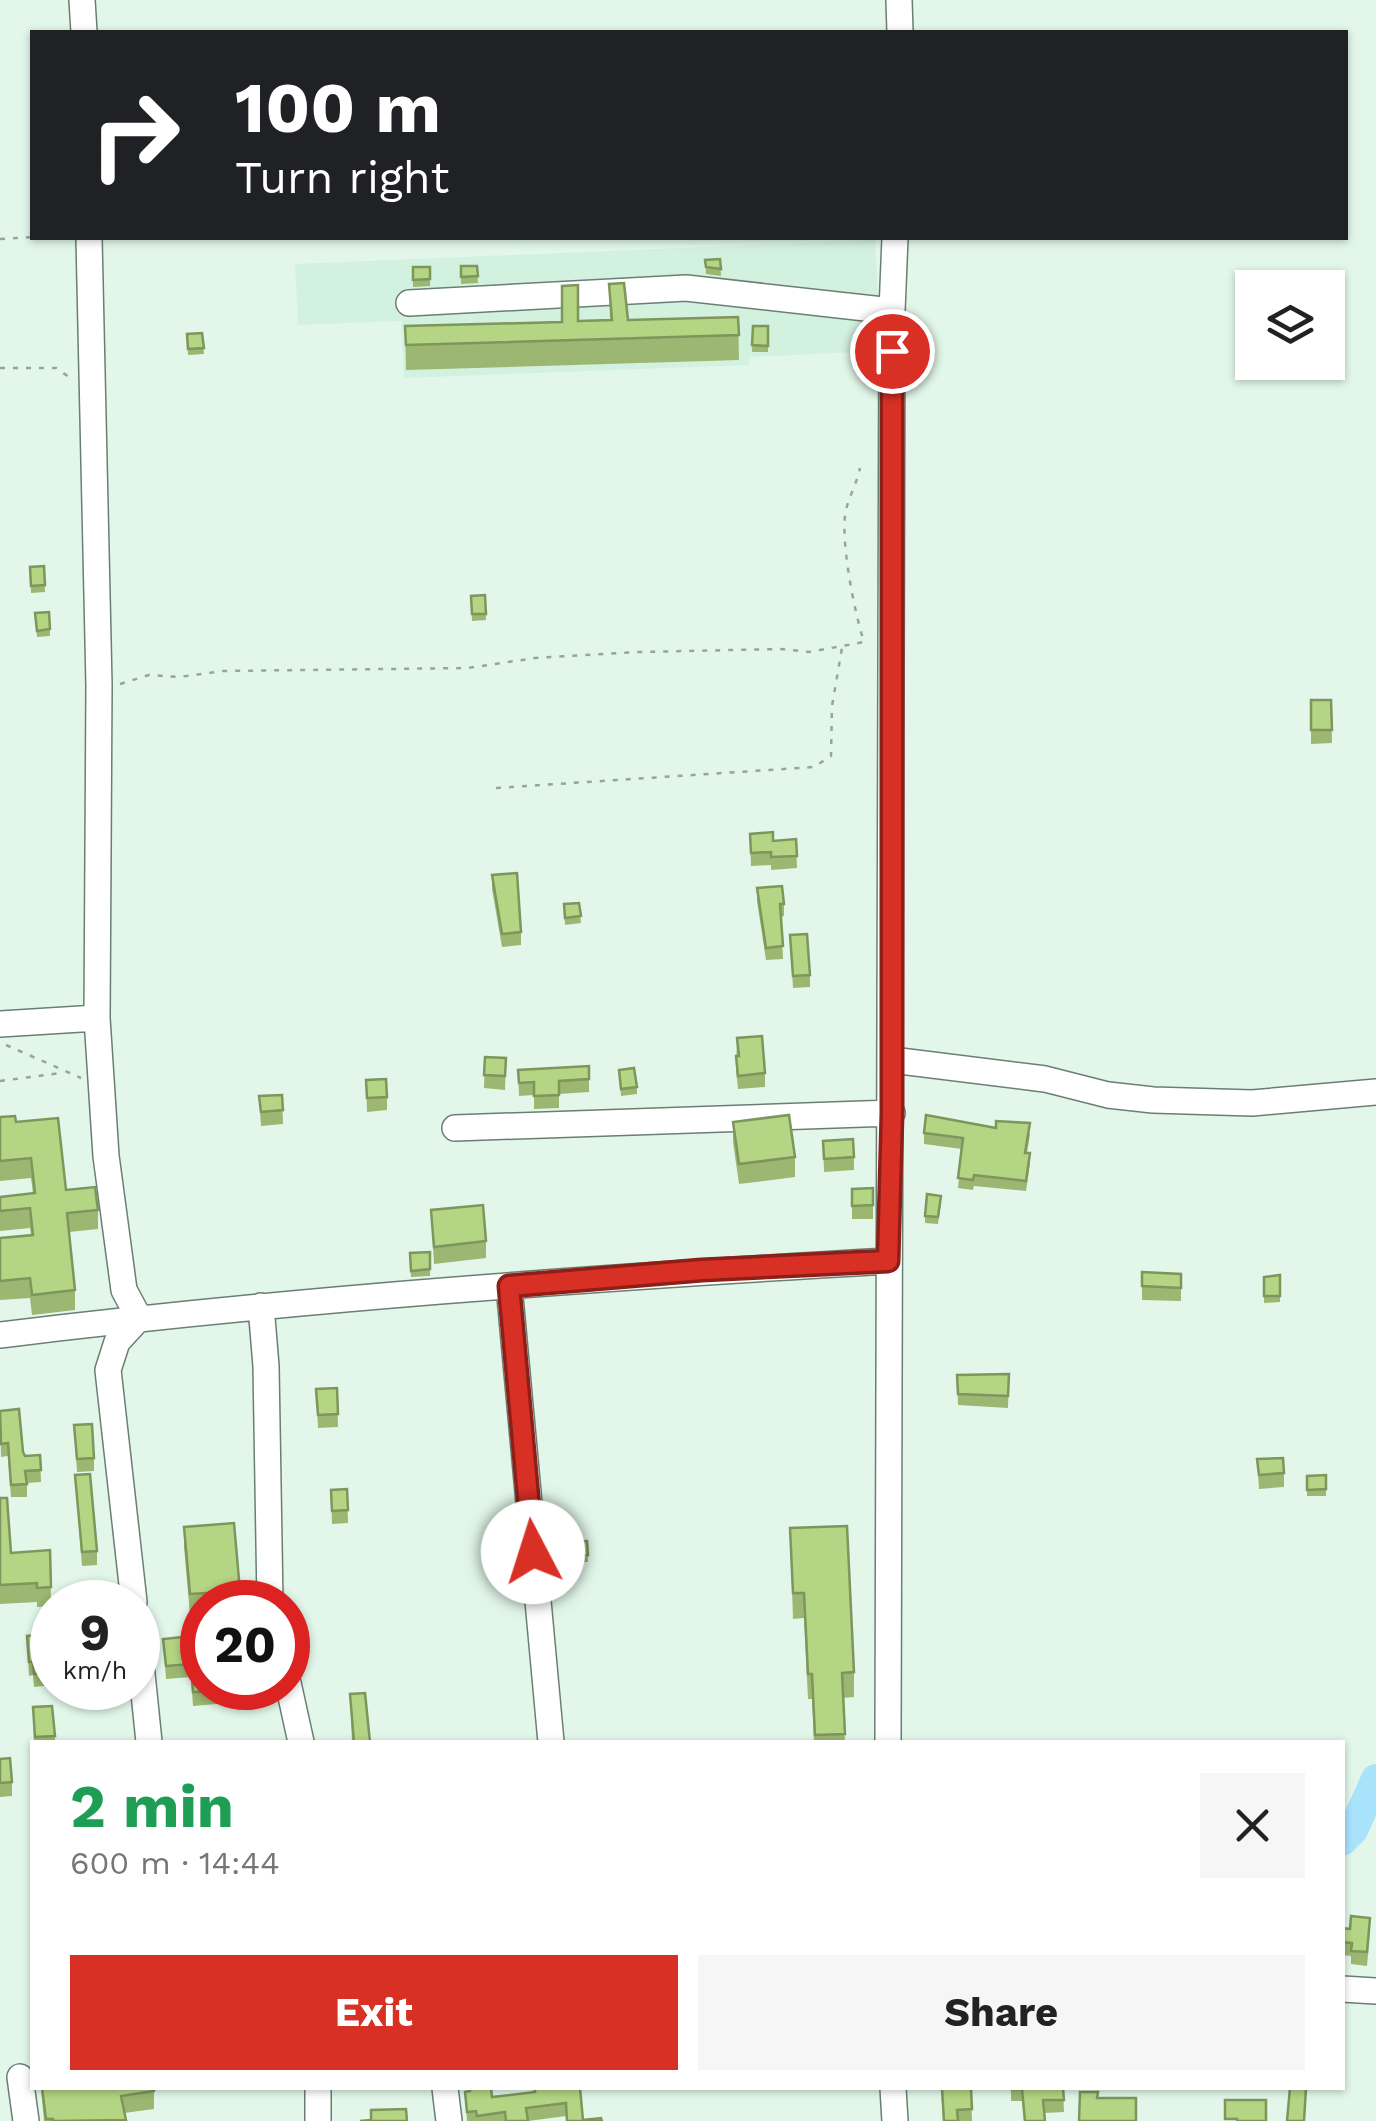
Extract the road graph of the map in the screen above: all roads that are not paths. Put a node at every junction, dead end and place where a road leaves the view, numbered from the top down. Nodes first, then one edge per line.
1 (82, 0) edge
2 (899, 0) edge
3 (84, 30) edge
4 (900, 30) edge
5 (90, 240) edge
6 (895, 240) edge
7 (409, 303) dead end
8 (892, 311) junction
9 (97, 1018) junction
10 (0, 1024) edge
11 (892, 1060) junction
12 (1376, 1092) edge
13 (892, 1113) junction
14 (455, 1128) dead end
15 (888, 1261) junction
16 (509, 1286) junction
17 (262, 1306) junction
18 (138, 1318) junction
19 (0, 1335) edge
20 (132, 1580) edge
21 (270, 1580) edge
22 (146, 1710) edge
23 (294, 1710) edge
24 (150, 1740) edge
25 (301, 1740) edge
26 (550, 1740) edge
27 (888, 1740) edge
28 (1345, 1989) edge
29 (1376, 1991) edge
30 (18, 2078) edge
31 (318, 2090) edge
32 (445, 2090) edge
33 (893, 2090) edge
34 (26, 2121) edge
35 (318, 2121) edge
36 (449, 2121) edge
37 (895, 2121) edge

1 - 3 street
2 - 4 street
5 - 9 street
6 - 8 street
7 - 8 street
8 - 11 street
9 - 10 street
9 - 18 street
11 - 12 street
11 - 13 street
13 - 14 street
13 - 15 street
15 - 16 street
15 - 27 street
16 - 17 street
16 - 26 street
17 - 18 street
17 - 21 street
18 - 19 street
18 - 20 street
22 - 24 street
23 - 25 street
28 - 29 street
30 - 34 street
31 - 35 street
32 - 36 street
33 - 37 street

